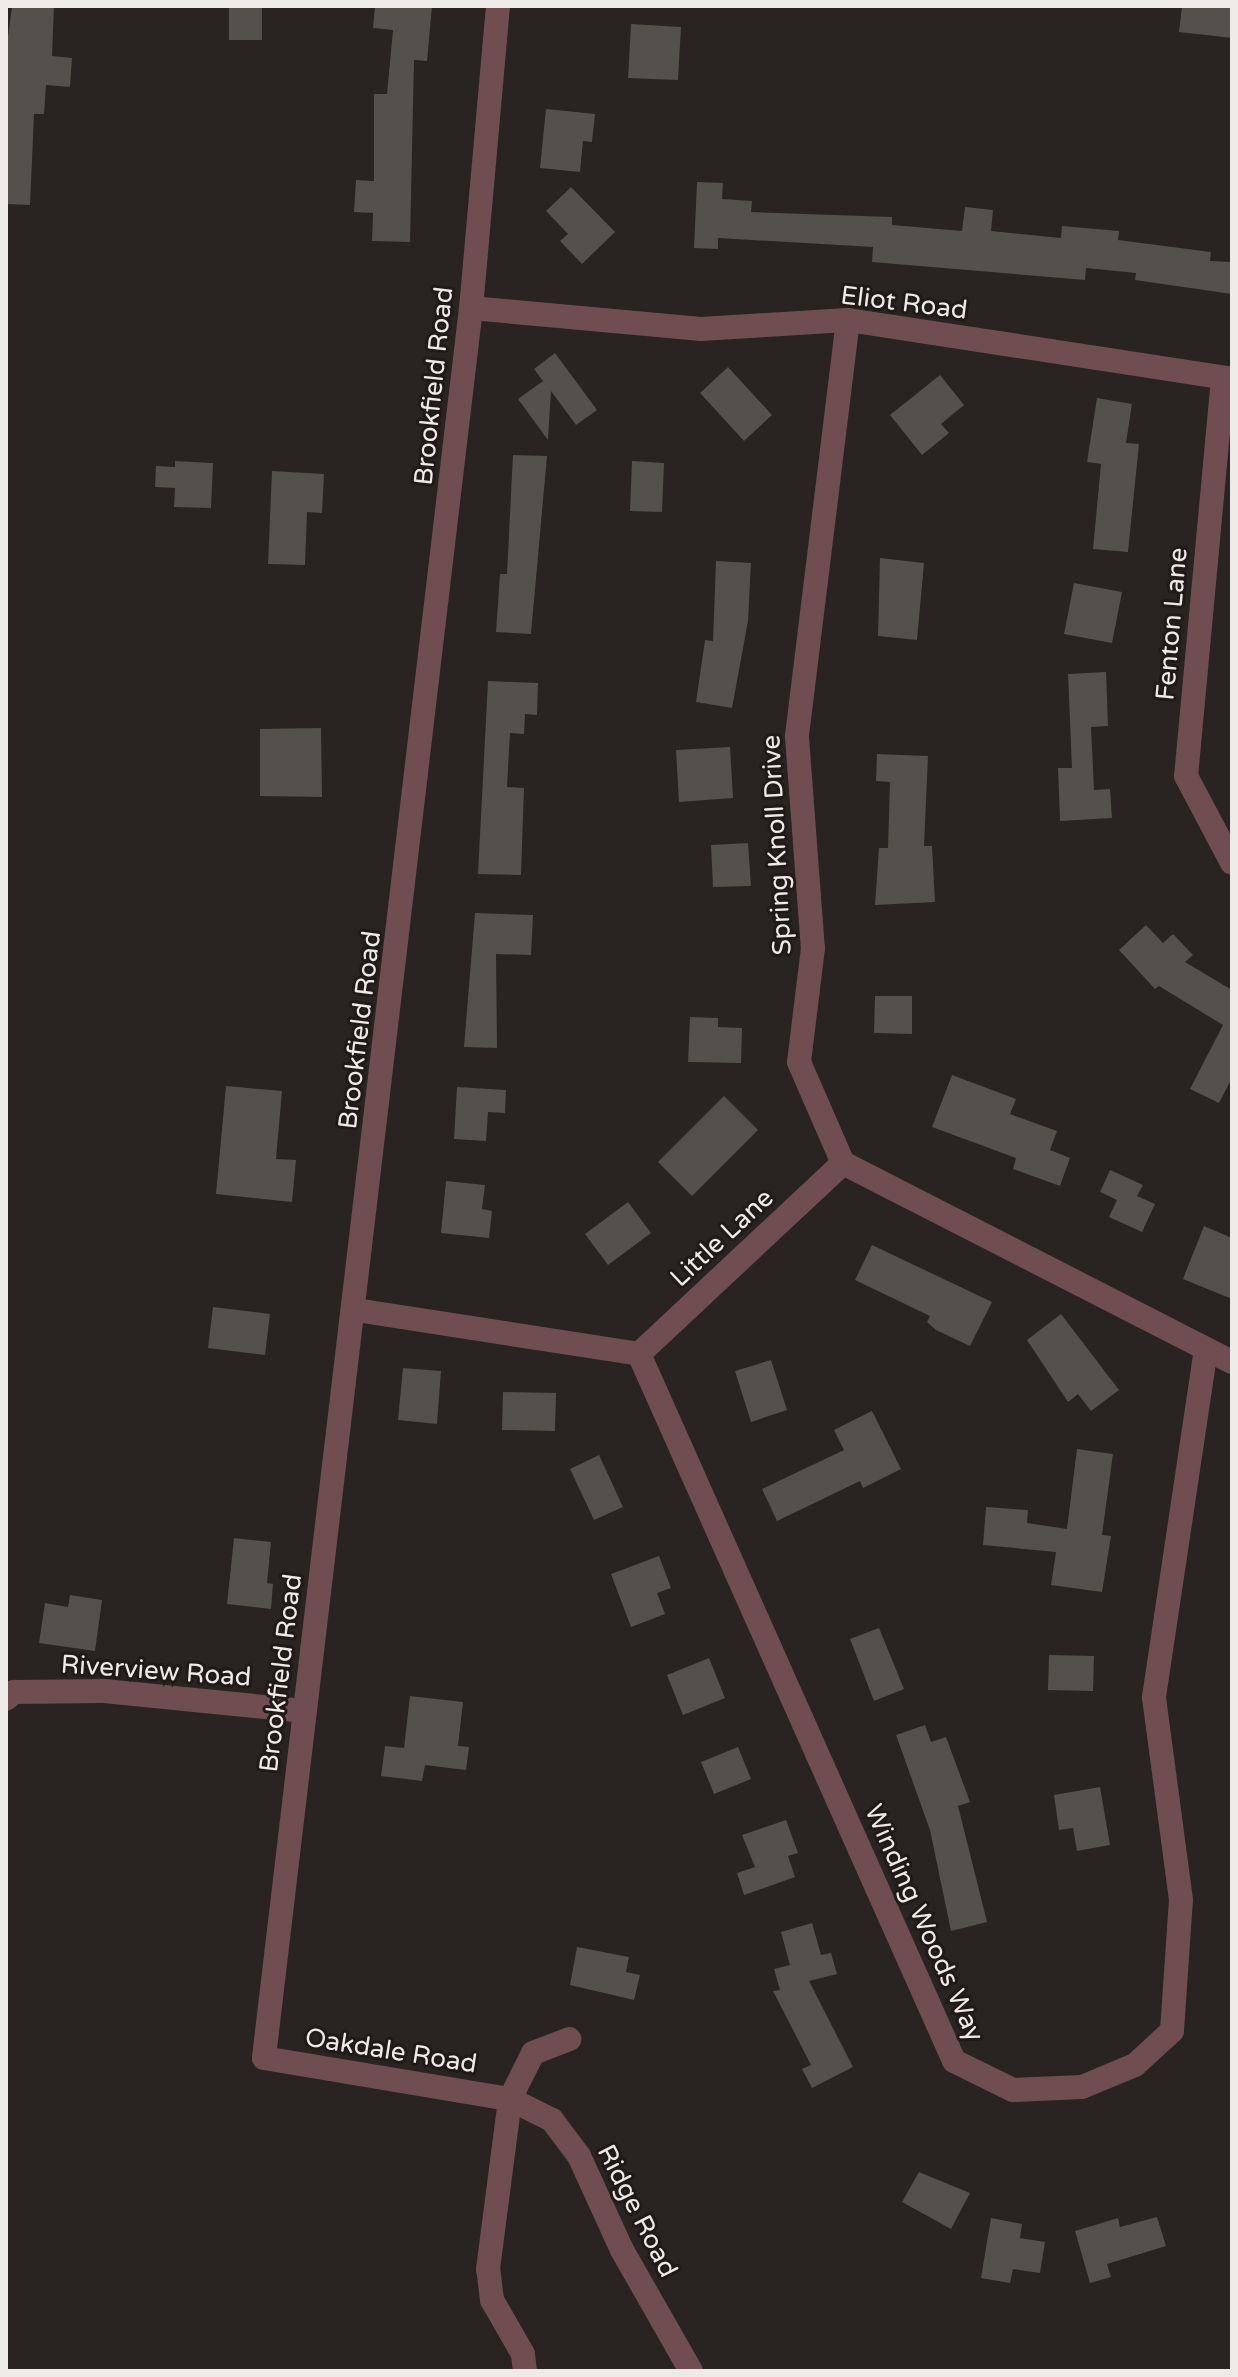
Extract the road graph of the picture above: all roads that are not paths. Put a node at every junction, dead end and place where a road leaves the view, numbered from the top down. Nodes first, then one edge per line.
1 (498, 6) edge
2 (471, 308) junction
3 (848, 320) junction
4 (1227, 378) edge
5 (1232, 863) edge
6 (843, 1163) junction
7 (356, 1310) junction
8 (1206, 1351) junction
9 (639, 1354) junction
10 (1232, 1362) edge
11 (6, 1699) edge
12 (304, 1711) junction
13 (569, 2039) dead end
14 (264, 2058) joint
15 (510, 2099) junction
16 (525, 2371) edge
17 (691, 2371) edge

1 - 2 street, Brookfield Road
2 - 3 street, Eliot Road
2 - 7 street, Brookfield Road
3 - 4 street, Eliot Road
3 - 6 street, Spring Knoll Drive
4 - 5 street, Fenton Lane
6 - 8 street
6 - 9 street, Little Lane
7 - 9 street
7 - 12 street, Brookfield Road
8 - 9 street, Winding Woods Way
8 - 10 street
11 - 12 street, Riverview Road
12 - 14 street, Brookfield Road
13 - 15 street
14 - 15 street, Oakdale Road
15 - 16 street
15 - 17 street, Ridge Road

